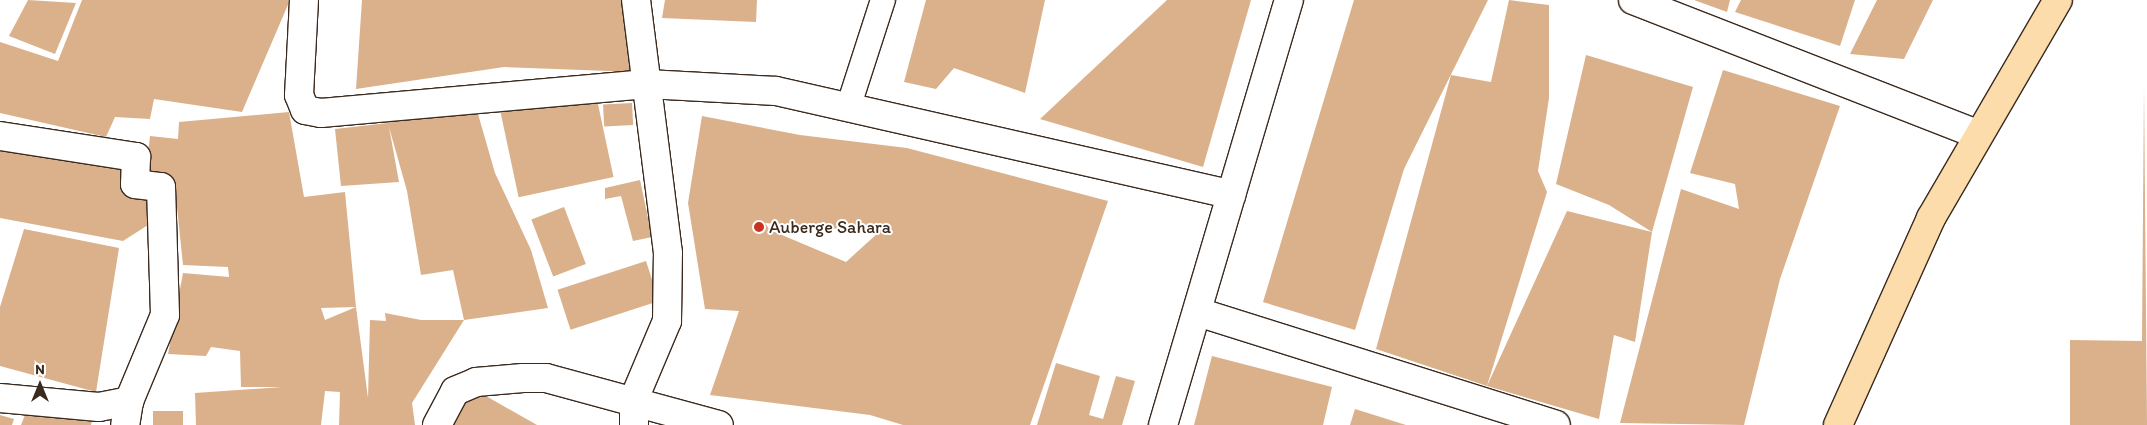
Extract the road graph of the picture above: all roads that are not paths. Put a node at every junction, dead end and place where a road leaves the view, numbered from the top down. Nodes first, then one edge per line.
1 (304, 0) edge
2 (636, 0) edge
3 (883, 0) edge
4 (1289, 0) edge
5 (1633, 0) edge
6 (2058, 0) edge
7 (647, 84) junction
8 (849, 105) junction
9 (1977, 134) junction
10 (0, 136) edge
11 (1231, 194) junction
12 (1198, 312) junction
13 (0, 398) edge
14 (634, 412) edge
15 (127, 413) edge
16 (437, 425) edge
17 (718, 425) edge
18 (1163, 425) edge
19 (1556, 425) edge
20 (1838, 425) edge

1 - 7 street
2 - 7 street
3 - 8 lane
4 - 11 street
5 - 9 street
6 - 9 highway
7 - 8 street
7 - 14 street
8 - 11 street
9 - 20 highway
10 - 15 street
11 - 12 street
12 - 18 street
12 - 19 street
13 - 15 street
14 - 16 street
14 - 17 street

